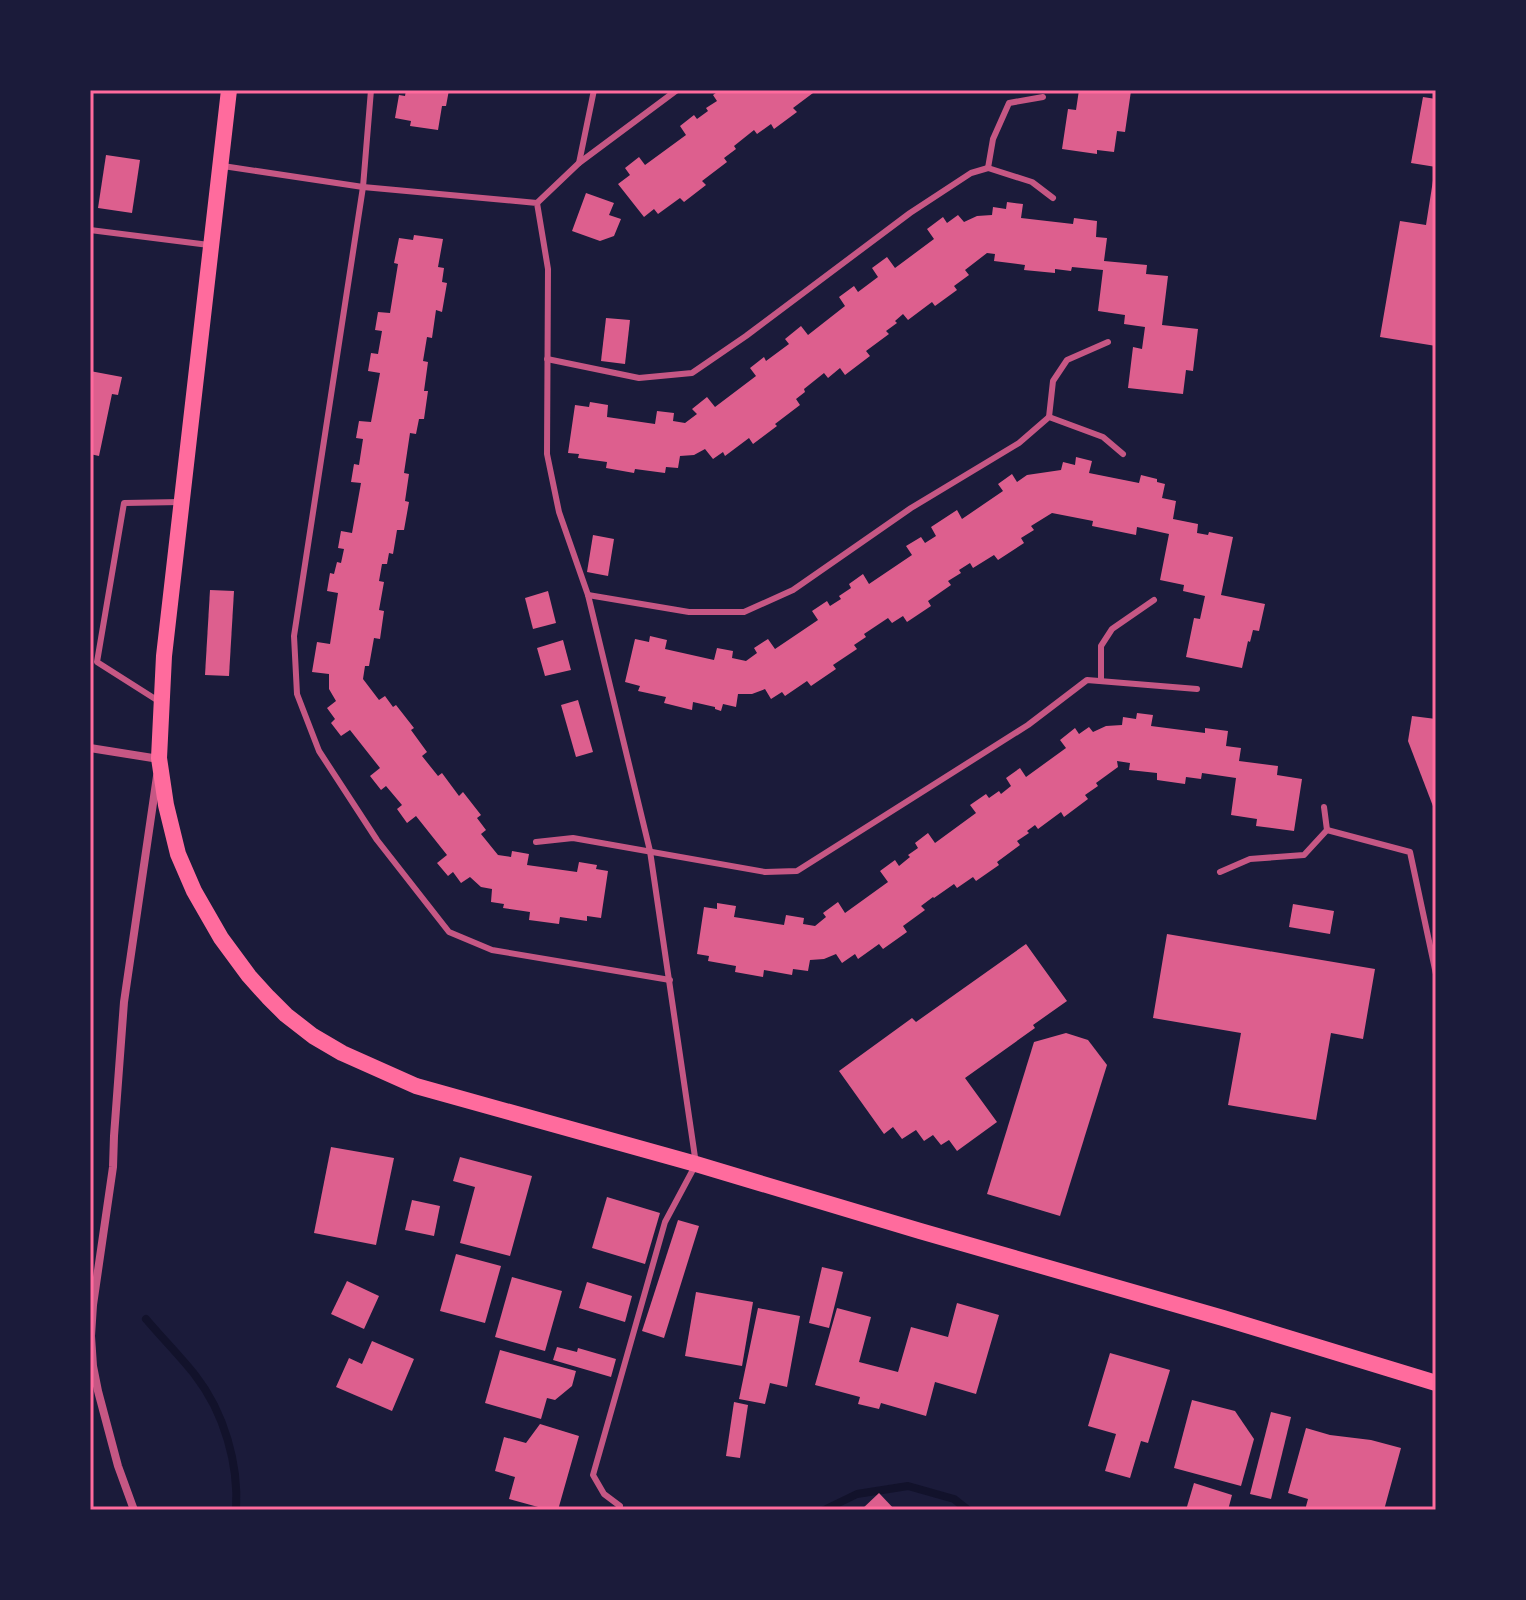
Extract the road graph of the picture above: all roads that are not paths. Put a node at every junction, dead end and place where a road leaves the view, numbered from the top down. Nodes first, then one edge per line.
1 (229, 90) edge
2 (371, 90) edge
3 (594, 90) edge
4 (677, 90) edge
5 (1043, 97) dead end
6 (579, 163) junction
7 (220, 165) junction
8 (988, 168) junction
9 (363, 187) junction
10 (1053, 198) dead end
11 (537, 203) junction
12 (90, 230) edge
13 (211, 245) junction
14 (1108, 342) dead end
15 (547, 359) junction
16 (1049, 417) junction
17 (1123, 454) dead end
18 (181, 502) junction
19 (588, 595) junction
20 (1154, 600) dead end
21 (1101, 681) junction
22 (1197, 689) dead end
23 (160, 703) junction
24 (90, 740) edge
25 (94, 748) edge
26 (159, 758) junction
27 (1324, 807) dead end
28 (1327, 830) junction
29 (536, 842) dead end
30 (650, 851) junction
31 (1220, 872) dead end
32 (1436, 974) edge
33 (670, 980) junction
34 (696, 1164) junction
35 (1436, 1383) edge
36 (134, 1510) edge
37 (618, 1510) edge

1 - 7 main road
2 - 9 lane
3 - 6 lane
4 - 6 lane
5 - 8 lane
6 - 11 lane
7 - 9 lane
7 - 13 main road
8 - 10 lane
8 - 15 lane
9 - 11 lane
9 - 33 lane
11 - 15 lane
12 - 13 lane
13 - 18 main road
14 - 16 lane
15 - 19 lane
16 - 17 lane
16 - 19 lane
18 - 23 main road
18 - 23 lane
19 - 30 lane
20 - 21 lane
21 - 22 lane
21 - 30 lane
23 - 26 main road
24 - 25 lane
25 - 26 street
26 - 34 main road
26 - 36 street
27 - 28 lane
28 - 31 lane
28 - 32 lane
29 - 30 lane
30 - 33 lane
33 - 34 lane
34 - 35 main road
34 - 37 lane

